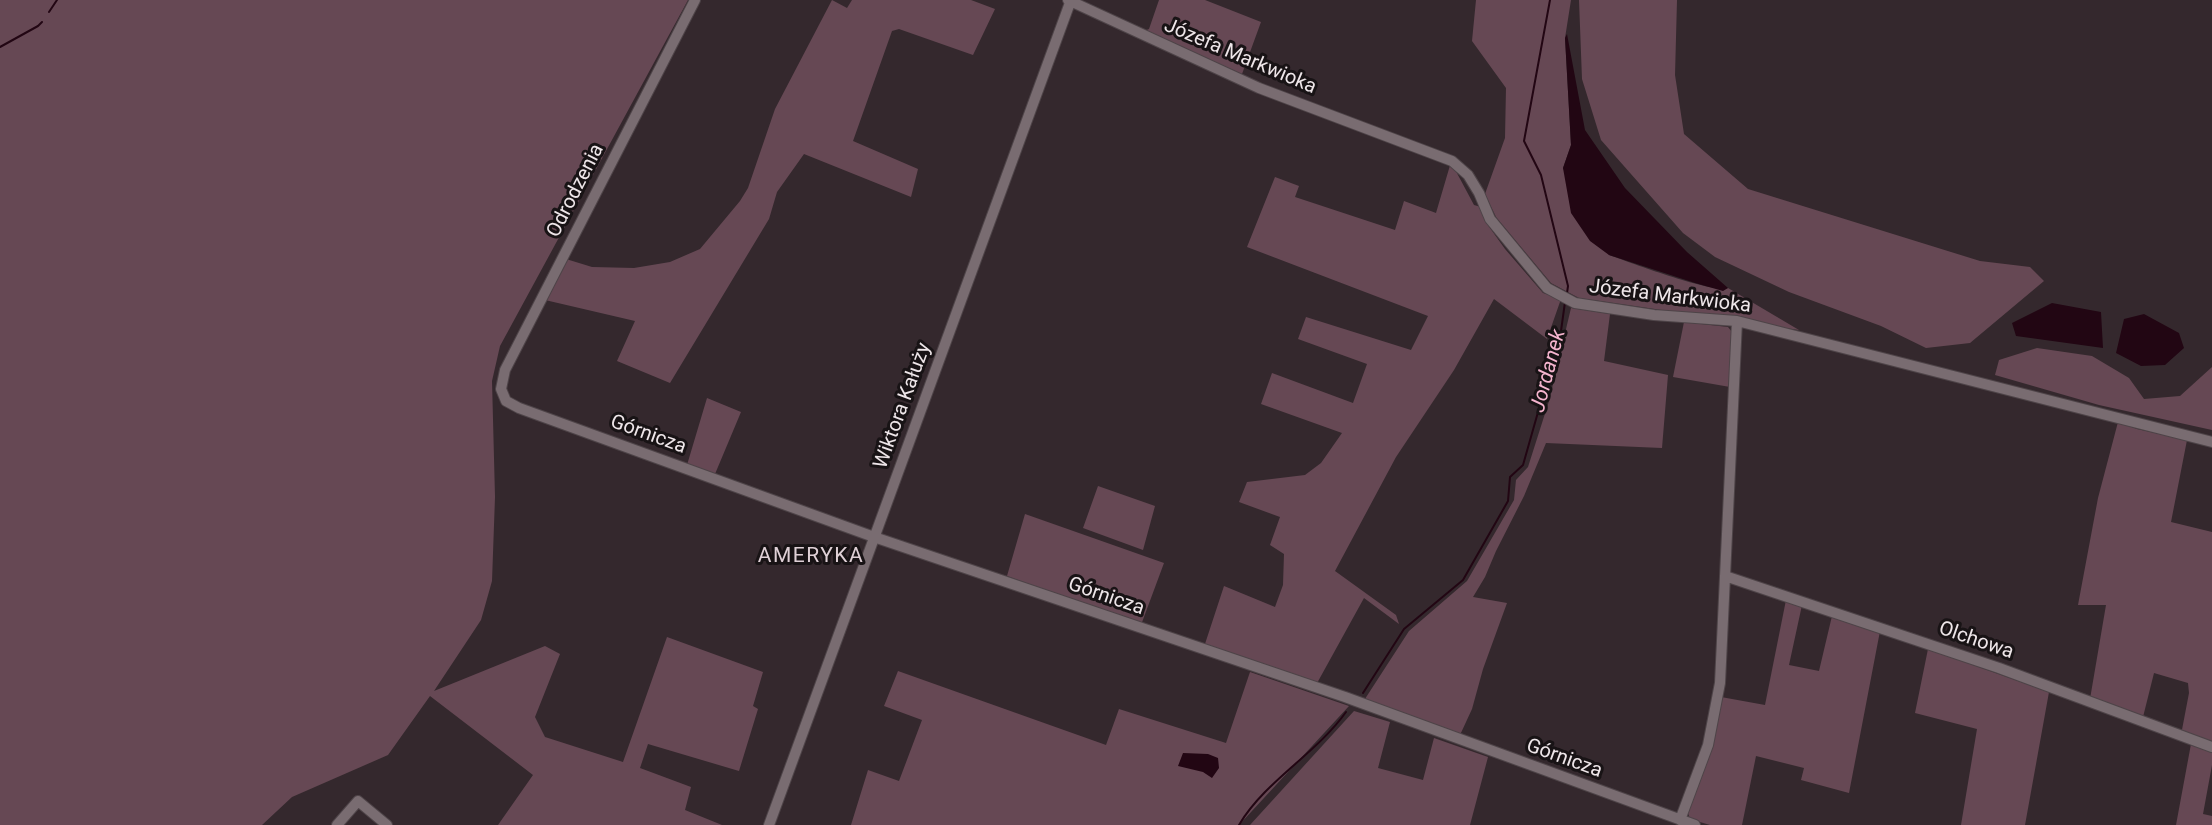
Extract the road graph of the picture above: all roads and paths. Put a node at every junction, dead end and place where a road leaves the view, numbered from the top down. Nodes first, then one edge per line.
1 (695, 0) edge
2 (1070, 1) edge
3 (1737, 321) junction
4 (506, 401) joint
5 (2212, 442) edge
6 (874, 537) junction
7 (1725, 576) junction
8 (2212, 747) edge
9 (1680, 820) junction
10 (337, 825) edge
11 (387, 825) edge
12 (769, 825) edge
13 (1695, 825) edge

1 - 4 street, Odrodzenia
2 - 3 street, Józefa Markwioka
2 - 6 street, Wiktora Kałuży
3 - 5 street, Józefa Markwioka
3 - 7 street
4 - 6 street, Górnicza
6 - 9 street, Górnicza
6 - 12 street, Wiktora Kałuży
7 - 8 street, Olchowa
7 - 9 street
9 - 13 street, Górnicza
10 - 11 street

